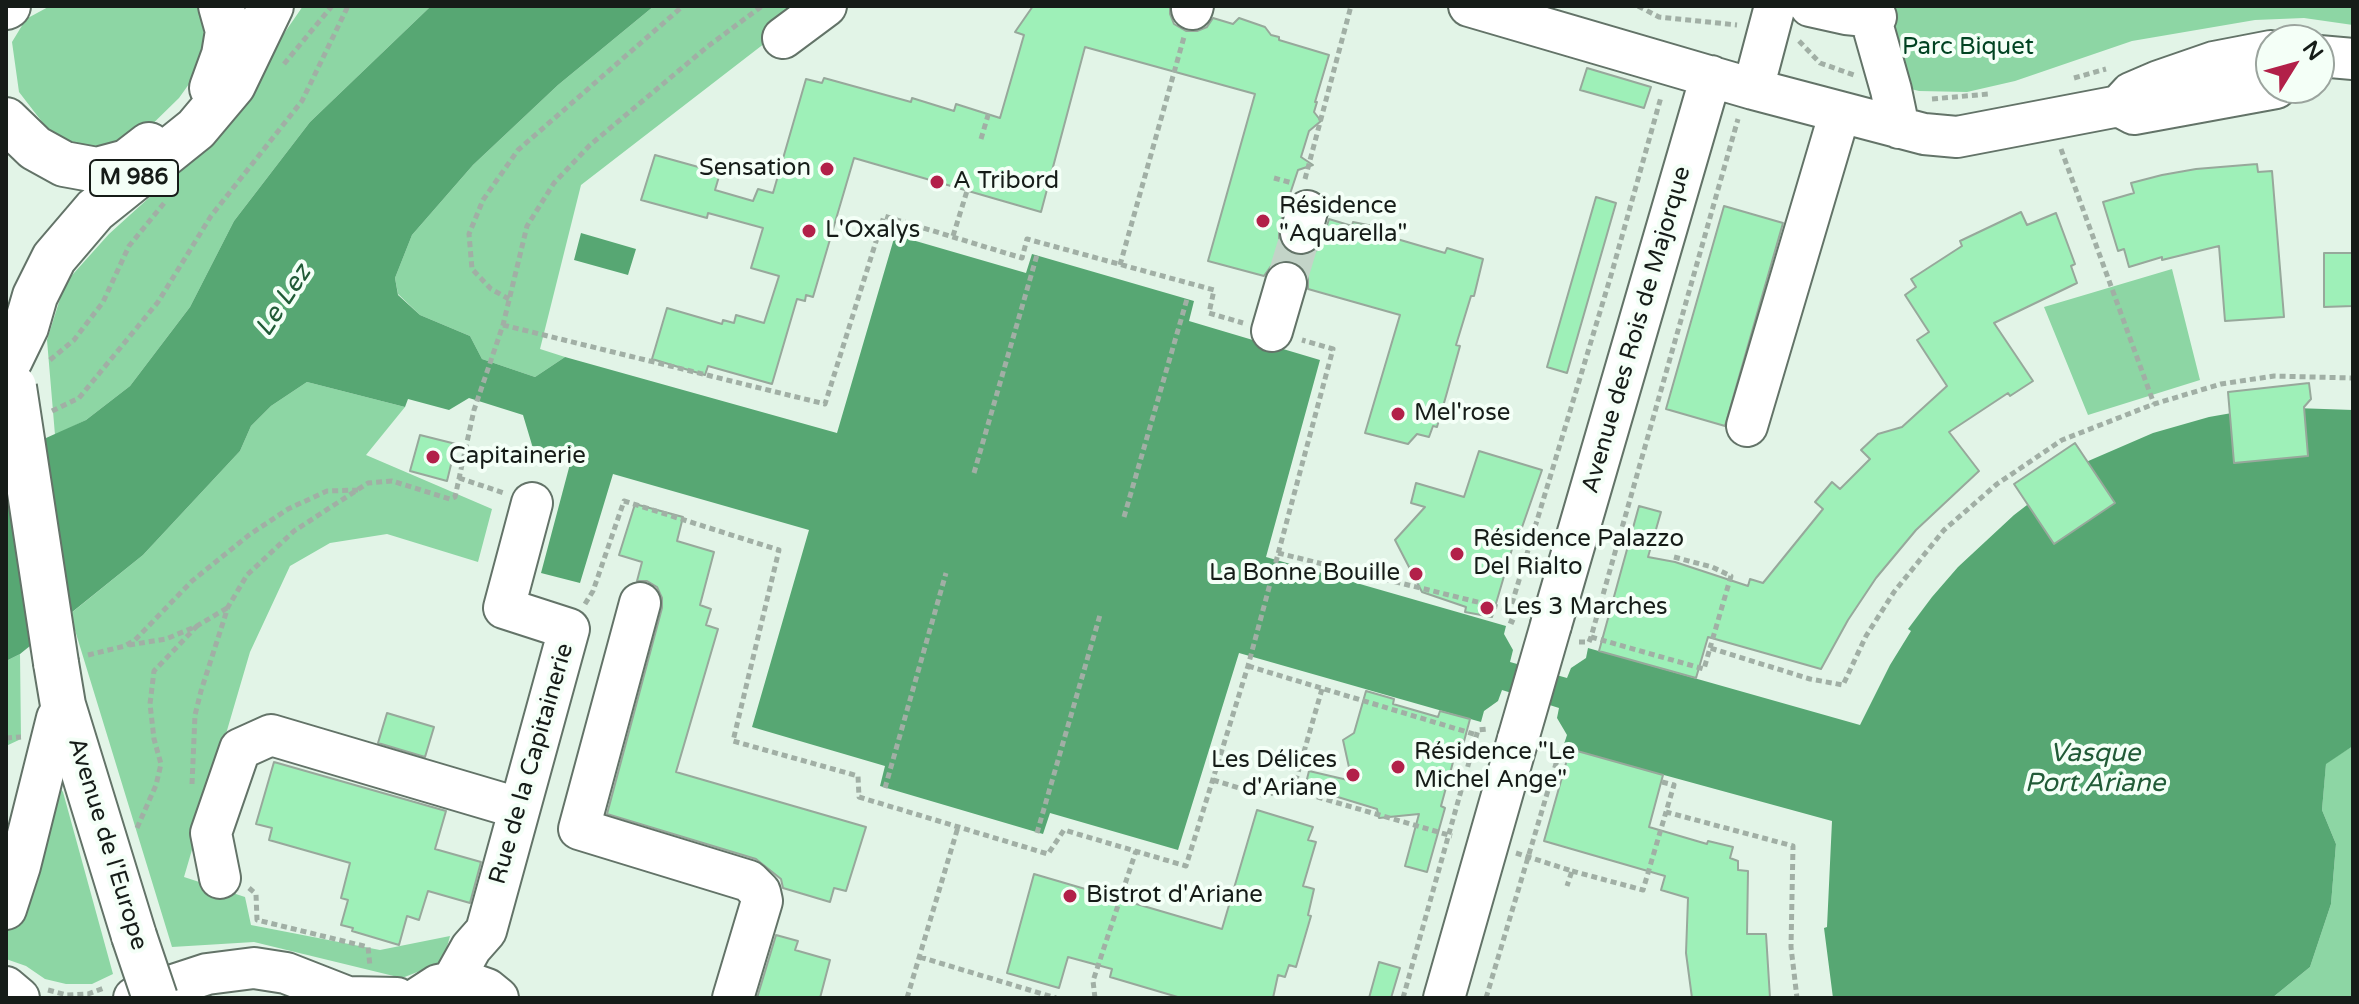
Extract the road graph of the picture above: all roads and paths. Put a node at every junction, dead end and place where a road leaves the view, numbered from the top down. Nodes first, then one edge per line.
1 (221, 6) edge
2 (271, 6) edge
3 (332, 6) edge
4 (348, 6) edge
5 (683, 6) edge
6 (826, 6) edge
7 (1351, 6) edge
8 (1469, 6) edge
9 (1638, 6) edge
10 (1193, 8) edge
11 (1850, 12) edge
12 (1772, 17) edge
13 (773, 22) edge
14 (2255, 54) edge
15 (2118, 65) dead end
16 (283, 66) dead end
17 (1721, 79) junction
18 (1891, 90) junction
19 (2002, 92) dead end
20 (2255, 92) edge
21 (2055, 100) junction
22 (2119, 106) junction
23 (989, 112) dead end
24 (1840, 112) junction
25 (6, 120) edge
26 (1899, 128) junction
27 (981, 139) dead end
28 (1274, 178) dead end
29 (967, 191) dead end
30 (173, 192) dead end
31 (953, 236) junction
32 (1037, 255) dead end
33 (1120, 265) junction
34 (1286, 283) tunnel mouth
35 (509, 299) junction
36 (1187, 299) dead end
37 (6, 300) edge
38 (503, 325) junction
39 (1272, 331) junction
40 (17, 378) edge
41 (2353, 378) edge
42 (2154, 404) junction
43 (1747, 426) dead end
44 (974, 473) dead end
45 (459, 478) junction
46 (359, 490) junction
47 (517, 497) joint
48 (1124, 517) dead end
49 (1278, 553) junction
50 (1674, 557) dead end
51 (946, 573) dead end
52 (640, 603) dead end
53 (228, 607) junction
54 (1100, 615) dead end
55 (1551, 624) junction
56 (197, 626) junction
57 (566, 642) junction
58 (125, 646) junction
59 (1710, 648) junction
60 (1248, 666) junction
61 (64, 686) junction
62 (1322, 689) junction
63 (1493, 737) junction
64 (1567, 756) dead end
65 (1213, 780) junction
66 (1662, 782) dead end
67 (885, 788) dead end
68 (1293, 790) junction
69 (191, 795) dead end
70 (518, 808) junction
71 (1666, 812) junction
72 (958, 827) junction
73 (1037, 833) dead end
74 (133, 836) dead end
75 (1449, 836) junction
76 (1488, 845) junction
77 (1136, 851) junction
78 (1528, 857) junction
79 (1572, 871) junction
80 (220, 878) joint
81 (1567, 886) dead end
82 (6, 909) edge
83 (486, 931) junction
84 (920, 957) junction
85 (6, 987) edge
86 (355, 989) edge
87 (435, 990) edge
88 (19, 998) edge
89 (134, 998) edge
90 (155, 998) edge
91 (397, 998) edge
92 (500, 998) edge
93 (733, 998) edge
94 (907, 998) edge
95 (1056, 998) edge
96 (1095, 998) edge
97 (1403, 998) edge
98 (1444, 998) edge
99 (1486, 998) edge
100 (1797, 998) edge

1 - 25 main road, M 986
2 - 40 main road, M 986
3 - 16 path
4 - 40 path
5 - 35 path
6 - 13 street
7 - 28 path
8 - 17 street
9 - 12 path
10 - 33 path
11 - 18 street
12 - 17 street, Avenue des Rois de Majorque
12 - 18 path
13 - 35 path
14 - 22 street
15 - 21 path
17 - 24 street
17 - 55 street, Avenue des Rois de Majorque
17 - 55 path
17 - 55 path
18 - 19 path
18 - 26 street
20 - 22 street
21 - 22 street
21 - 26 street
21 - 42 path
23 - 27 path
24 - 26 street
24 - 43 street
29 - 31 path
30 - 40 path
31 - 33 path
31 - 38 path
32 - 44 path
33 - 39 path
34 - 39 street
35 - 38 path
36 - 48 path
37 - 40 main road, Avenue de l'Europe
38 - 45 path
39 - 49 path
40 - 61 main road, Avenue de l'Europe, bridge
41 - 42 path
42 - 59 path
45 - 46 path
45 - 47 path
46 - 53 path
46 - 58 path
47 - 57 street, Rue de la Capitainerie
49 - 55 path
49 - 60 path
50 - 59 path
51 - 67 path
52 - 93 street
53 - 56 path
53 - 69 path
54 - 73 path
55 - 59 path
55 - 63 street, Avenue des Rois de Majorque, bridge
56 - 58 path
56 - 74 path
57 - 70 street, Rue de la Capitainerie
57 - 72 path
58 - 61 path
60 - 62 path
60 - 65 path
61 - 82 street
61 - 90 main road, Avenue de l'Europe, bridge
62 - 63 path
62 - 68 path
63 - 75 path
63 - 76 street, Avenue des Rois de Majorque
64 - 78 path
65 - 68 path
65 - 77 path
66 - 71 path
68 - 75 path
70 - 80 street
70 - 83 street, Rue de la Capitainerie
71 - 79 path
71 - 100 path
72 - 77 path
72 - 84 path
75 - 76 path
75 - 97 path
76 - 78 path
76 - 98 street, Avenue des Rois de Majorque
77 - 96 path
78 - 79 path
78 - 99 path
79 - 81 path
80 - 86 path
83 - 87 street, Rue de la Capitainerie
83 - 92 street, Rue de la Capitainerie
84 - 94 path
84 - 95 path
85 - 88 street
86 - 89 street
86 - 91 street
87 - 92 street

